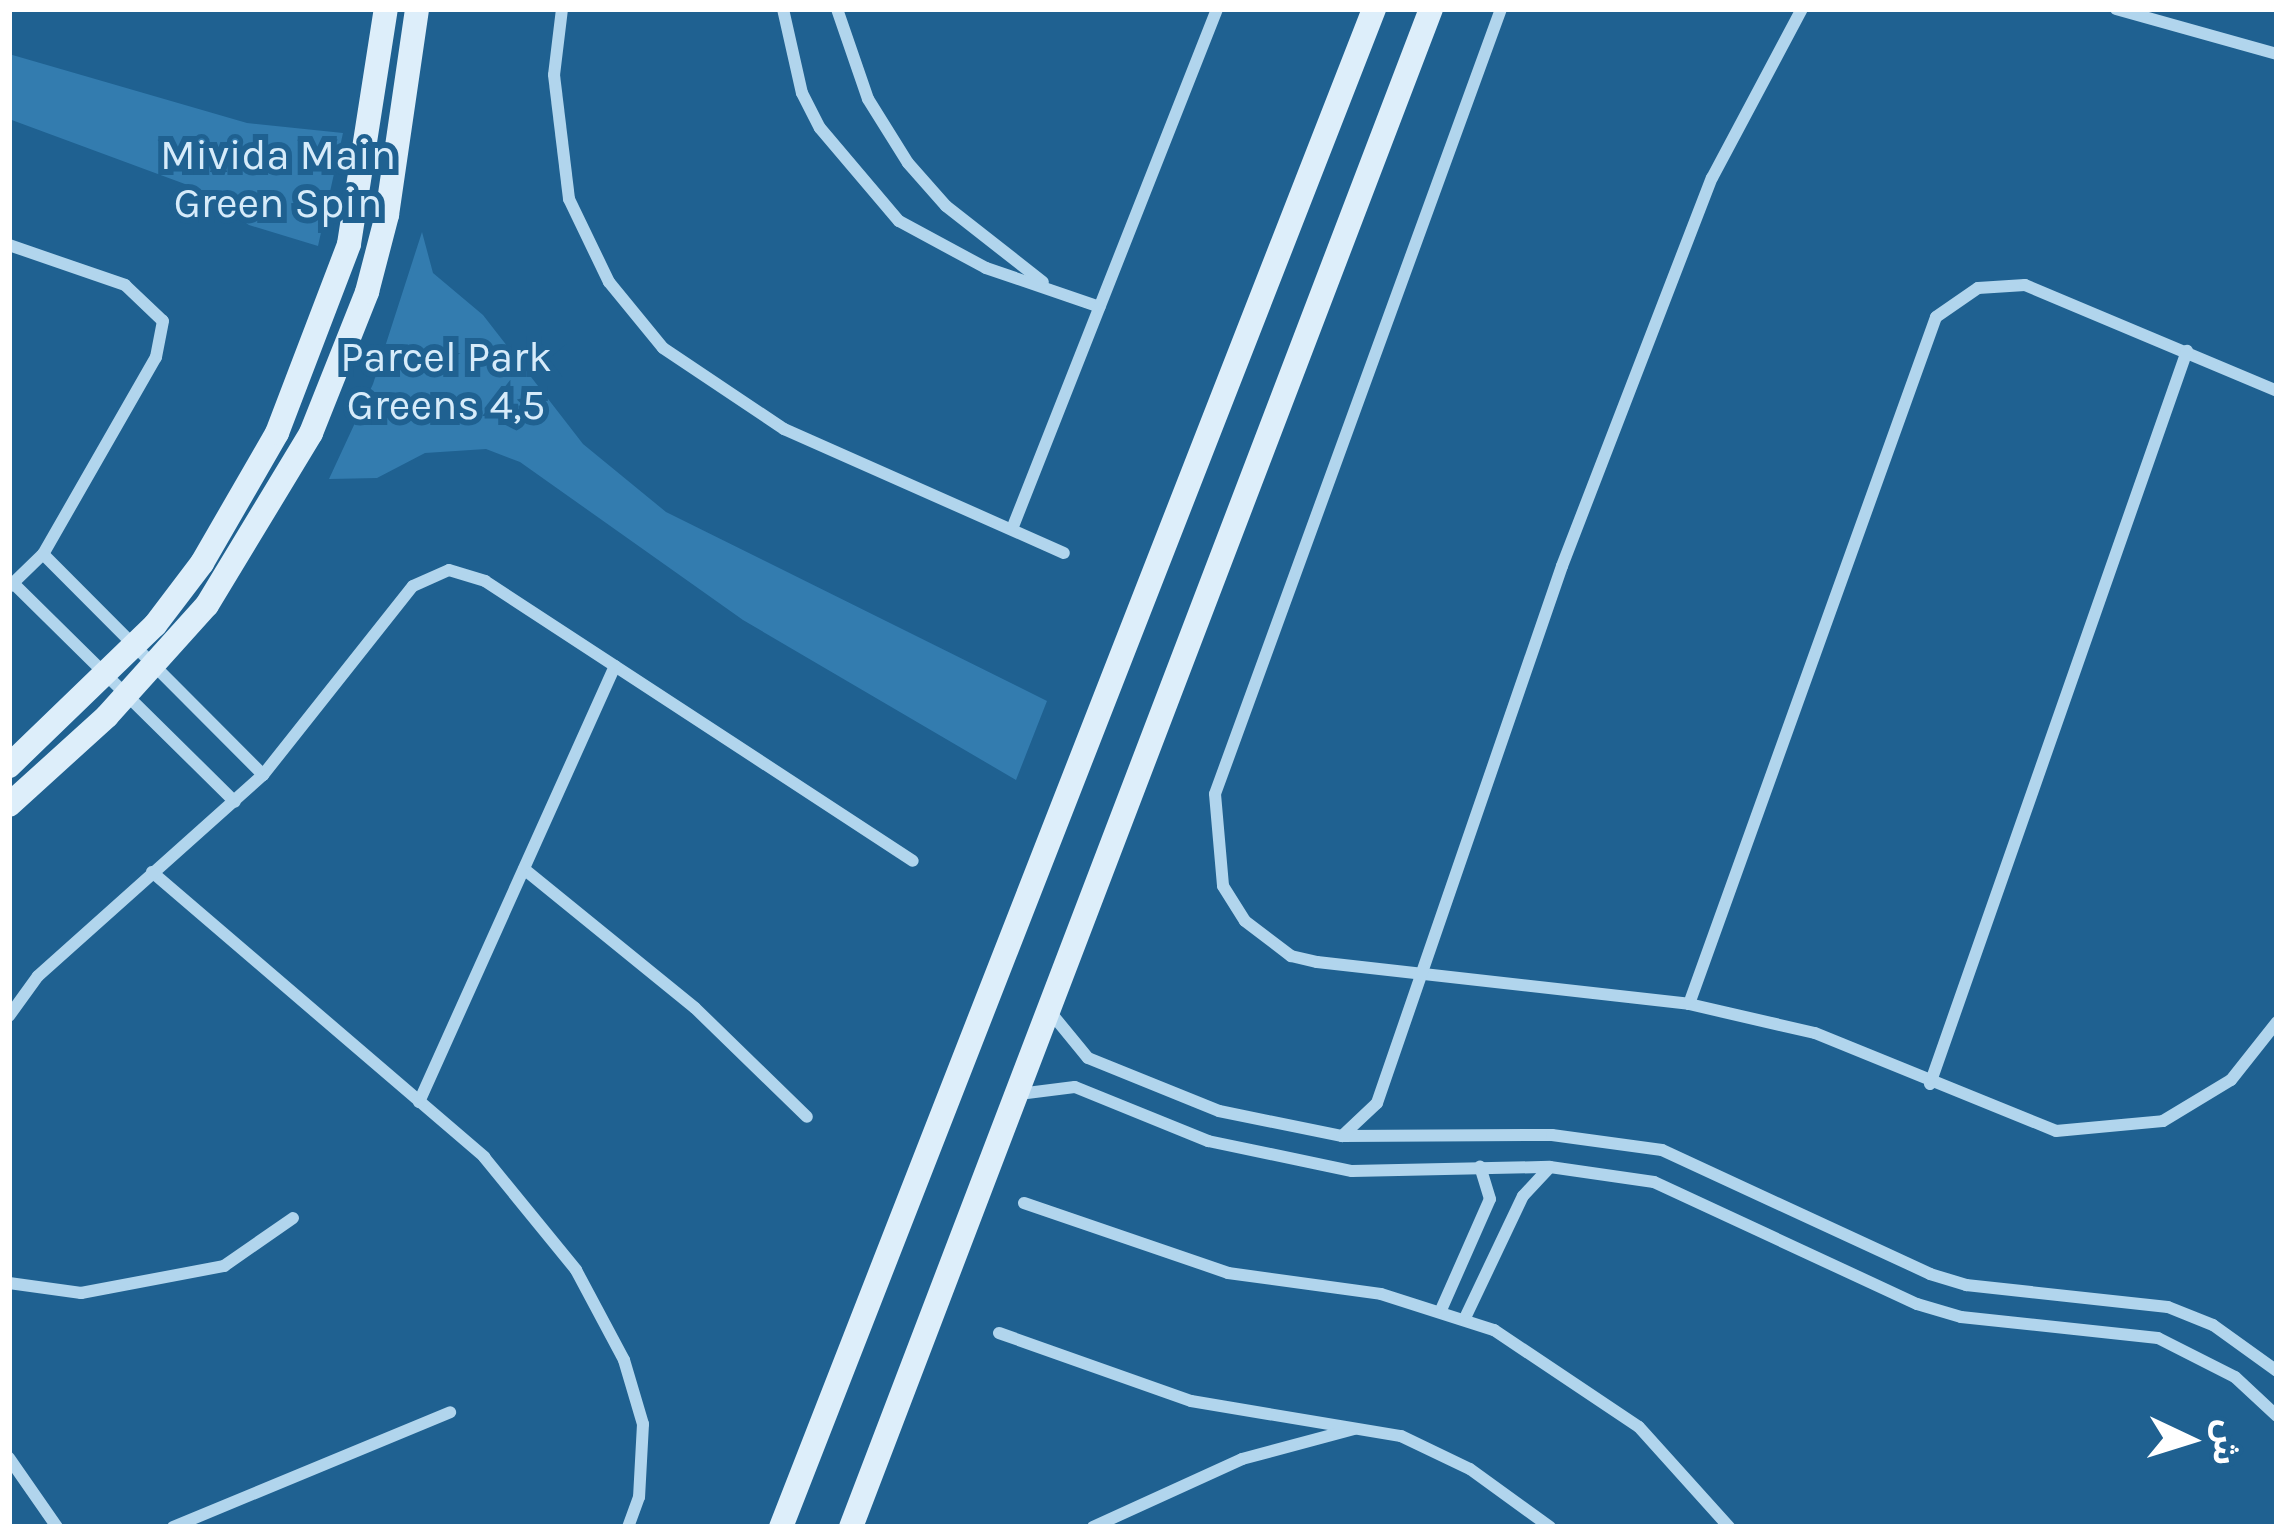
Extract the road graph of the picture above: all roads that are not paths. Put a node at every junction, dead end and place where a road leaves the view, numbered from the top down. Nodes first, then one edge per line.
1 (386, 9) edge
2 (417, 9) edge
3 (562, 9) edge
4 (783, 9) edge
5 (837, 9) edge
6 (1217, 9) edge
7 (1374, 9) edge
8 (1431, 9) edge
9 (1501, 9) edge
10 (1802, 9) edge
11 (2116, 9) edge
12 (2277, 54) edge
13 (9, 245) edge
14 (1049, 286) junction
15 (1100, 307) junction
16 (2187, 351) junction
17 (2277, 391) edge
18 (1012, 530) junction
19 (1064, 553) dead end
20 (43, 554) junction
21 (11, 585) edge
22 (144, 658) junction
23 (615, 666) junction
24 (118, 686) junction
25 (9, 766) edge
26 (263, 775) junction
27 (235, 802) junction
28 (9, 806) edge
29 (914, 861) dead end
30 (524, 869) junction
31 (152, 872) junction
32 (1419, 975) junction
33 (1689, 1004) junction
34 (1049, 1009) junction
35 (9, 1016) edge
36 (2277, 1022) edge
37 (1139, 1079) junction
38 (1930, 1084) junction
39 (1018, 1094) junction
40 (419, 1102) junction
41 (1127, 1108) junction
42 (807, 1117) dead end
43 (1342, 1136) junction
44 (1480, 1167) junction
45 (1550, 1167) junction
46 (1024, 1203) dead end
47 (293, 1218) dead end
48 (1852, 1234) junction
49 (1840, 1264) junction
50 (9, 1283) edge
51 (1441, 1310) junction
52 (1465, 1318) junction
53 (999, 1333) dead end
54 (2277, 1371) edge
55 (450, 1412) dead end
56 (2277, 1416) edge
57 (1360, 1427) junction
58 (9, 1458) edge
59 (57, 1527) edge
60 (173, 1527) edge
61 (628, 1527) edge
62 (782, 1527) edge
63 (851, 1527) edge
64 (1093, 1527) edge
65 (1550, 1527) edge
66 (1729, 1527) edge

1 - 22 street
2 - 22 street
3 - 18 street
4 - 14 street
5 - 14 street
6 - 15 street
7 - 62 street
8 - 34 street
9 - 32 street
10 - 32 street
11 - 12 street
13 - 20 street
14 - 15 street
15 - 18 street
16 - 17 street
16 - 33 street
16 - 38 street
18 - 19 street
20 - 21 street
20 - 22 street
21 - 24 street
22 - 24 street
22 - 26 street
23 - 26 street
23 - 29 street
23 - 30 street
24 - 25 street
24 - 27 street
24 - 28 street
26 - 27 street
27 - 31 street
30 - 40 street
30 - 42 street
31 - 35 street
31 - 40 street
32 - 33 street
32 - 43 street
33 - 38 street
34 - 37 street
34 - 39 street
36 - 38 street
37 - 41 street
37 - 43 street
39 - 41 street
39 - 63 street
40 - 61 street
41 - 44 street
43 - 48 street
44 - 45 street
44 - 51 street
45 - 49 street
45 - 52 street
46 - 51 street
47 - 50 street
48 - 49 street
48 - 54 street
49 - 56 street
51 - 52 street
52 - 66 street
53 - 57 street
55 - 60 street
57 - 64 street
57 - 65 street
58 - 59 street

